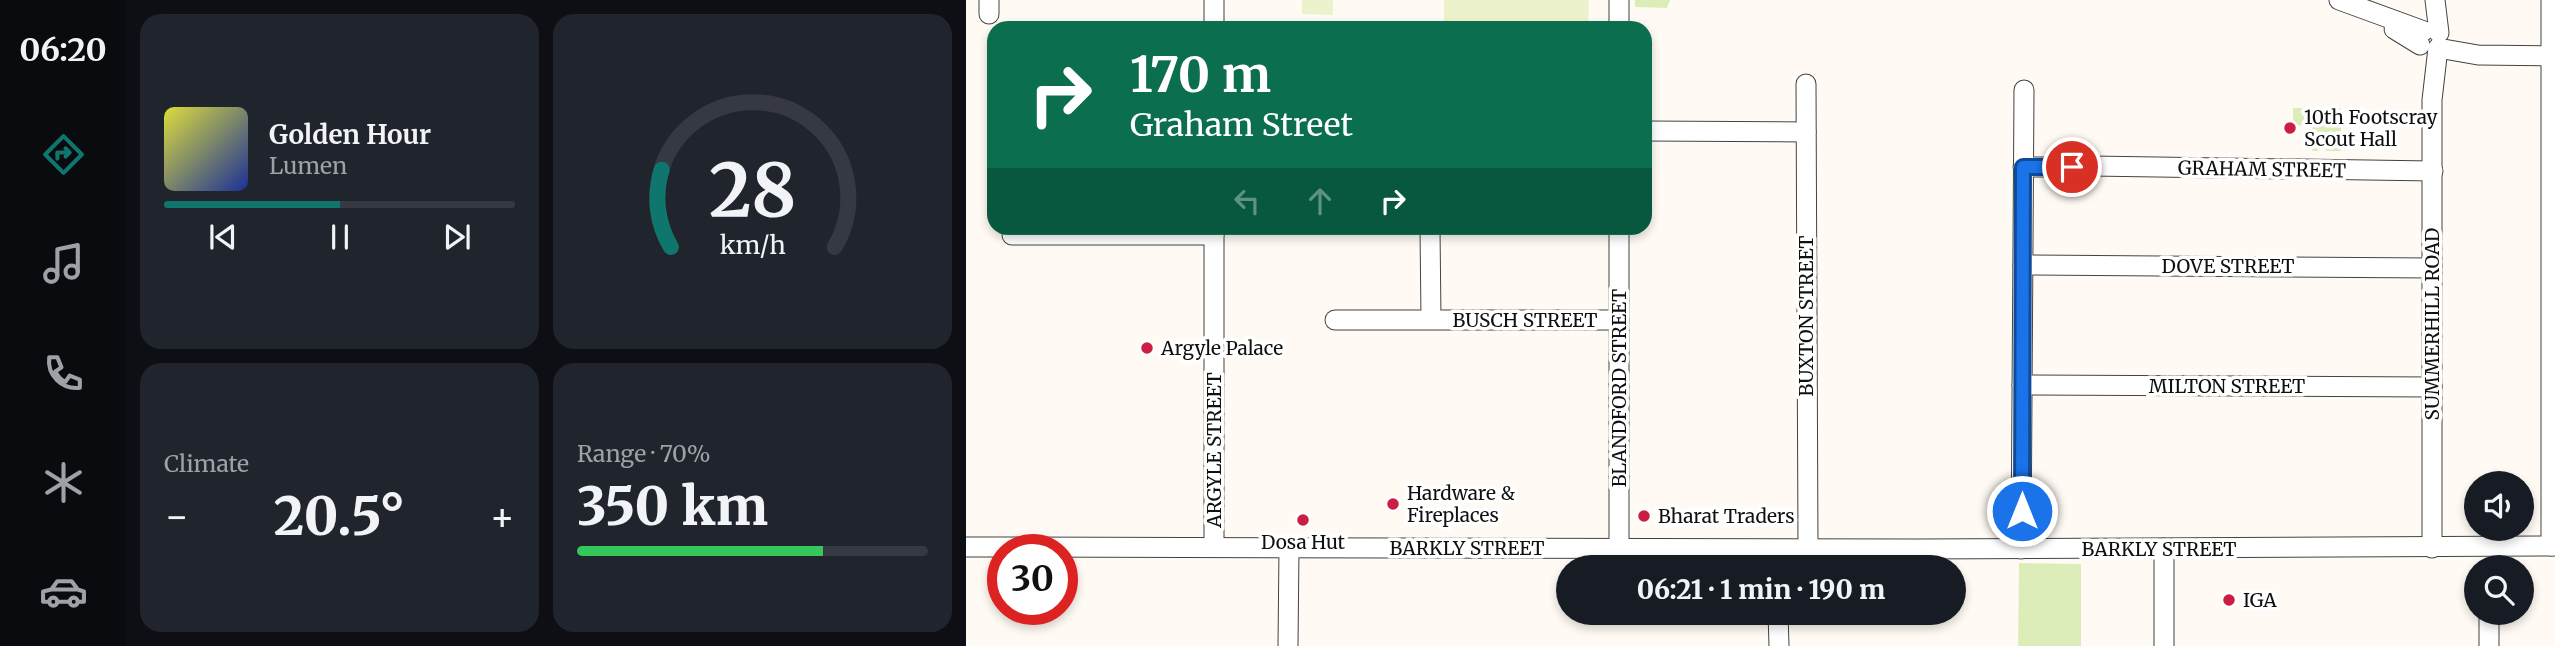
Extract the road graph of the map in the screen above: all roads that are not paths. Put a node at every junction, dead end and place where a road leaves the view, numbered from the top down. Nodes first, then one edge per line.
1 (1214, 0) edge
2 (1619, 0) edge
3 (2430, 0) edge
4 (2435, 0) edge
5 (2551, 0) edge
6 (2346, 3) edge
7 (1214, 21) edge
8 (1619, 21) edge
9 (2431, 40) junction
10 (2553, 49) edge
11 (1806, 84) dead end
12 (2024, 90) dead end
13 (1652, 131) edge
14 (1806, 132) junction
15 (2023, 167) junction
16 (2432, 171) junction
17 (1214, 235) edge
18 (1430, 235) edge
19 (1619, 235) edge
20 (2023, 265) junction
21 (2432, 268) junction
22 (1431, 319) junction
23 (1335, 320) dead end
24 (1619, 320) junction
25 (2022, 385) junction
26 (2432, 387) junction
27 (2553, 546) edge
28 (966, 547) edge
29 (1214, 547) junction
30 (1808, 547) junction
31 (1289, 548) junction
32 (1619, 548) junction
33 (2164, 548) junction
34 (2432, 548) junction
35 (2021, 549) junction
36 (1779, 625) edge
37 (2489, 625) edge
38 (1288, 646) edge
39 (1779, 646) edge
40 (2164, 646) edge
41 (2489, 646) edge

1 - 7 street
2 - 8 street
3 - 9 street, SUMMERHILL ROAD
4 - 9 street, SUMMERHILL ROAD
5 - 10 street
6 - 9 street
9 - 10 street
9 - 16 street, SUMMERHILL ROAD
10 - 27 street
11 - 14 street, BUXTON STREET
12 - 15 street
13 - 14 street
14 - 30 street, BUXTON STREET
15 - 16 street, GRAHAM STREET
15 - 20 street
16 - 21 street, SUMMERHILL ROAD
17 - 29 street, ARGYLE STREET
18 - 22 street, BUSCH STREET
19 - 24 street, BLANDFORD STREET
20 - 21 street, DOVE STREET
20 - 25 street
21 - 26 street, SUMMERHILL ROAD
22 - 23 street, BUSCH STREET
22 - 24 street, BUSCH STREET
24 - 32 street, BLANDFORD STREET
25 - 26 street, MILTON STREET
25 - 35 street
26 - 34 street, SUMMERHILL ROAD
27 - 34 street, BARKLY STREET
28 - 29 street, BARKLY STREET
29 - 31 street, BARKLY STREET
30 - 32 street, BARKLY STREET
30 - 35 street, BARKLY STREET
31 - 32 street, BARKLY STREET
31 - 38 street
33 - 34 street, BARKLY STREET
33 - 35 street, BARKLY STREET
33 - 40 street
36 - 39 street
37 - 41 street

